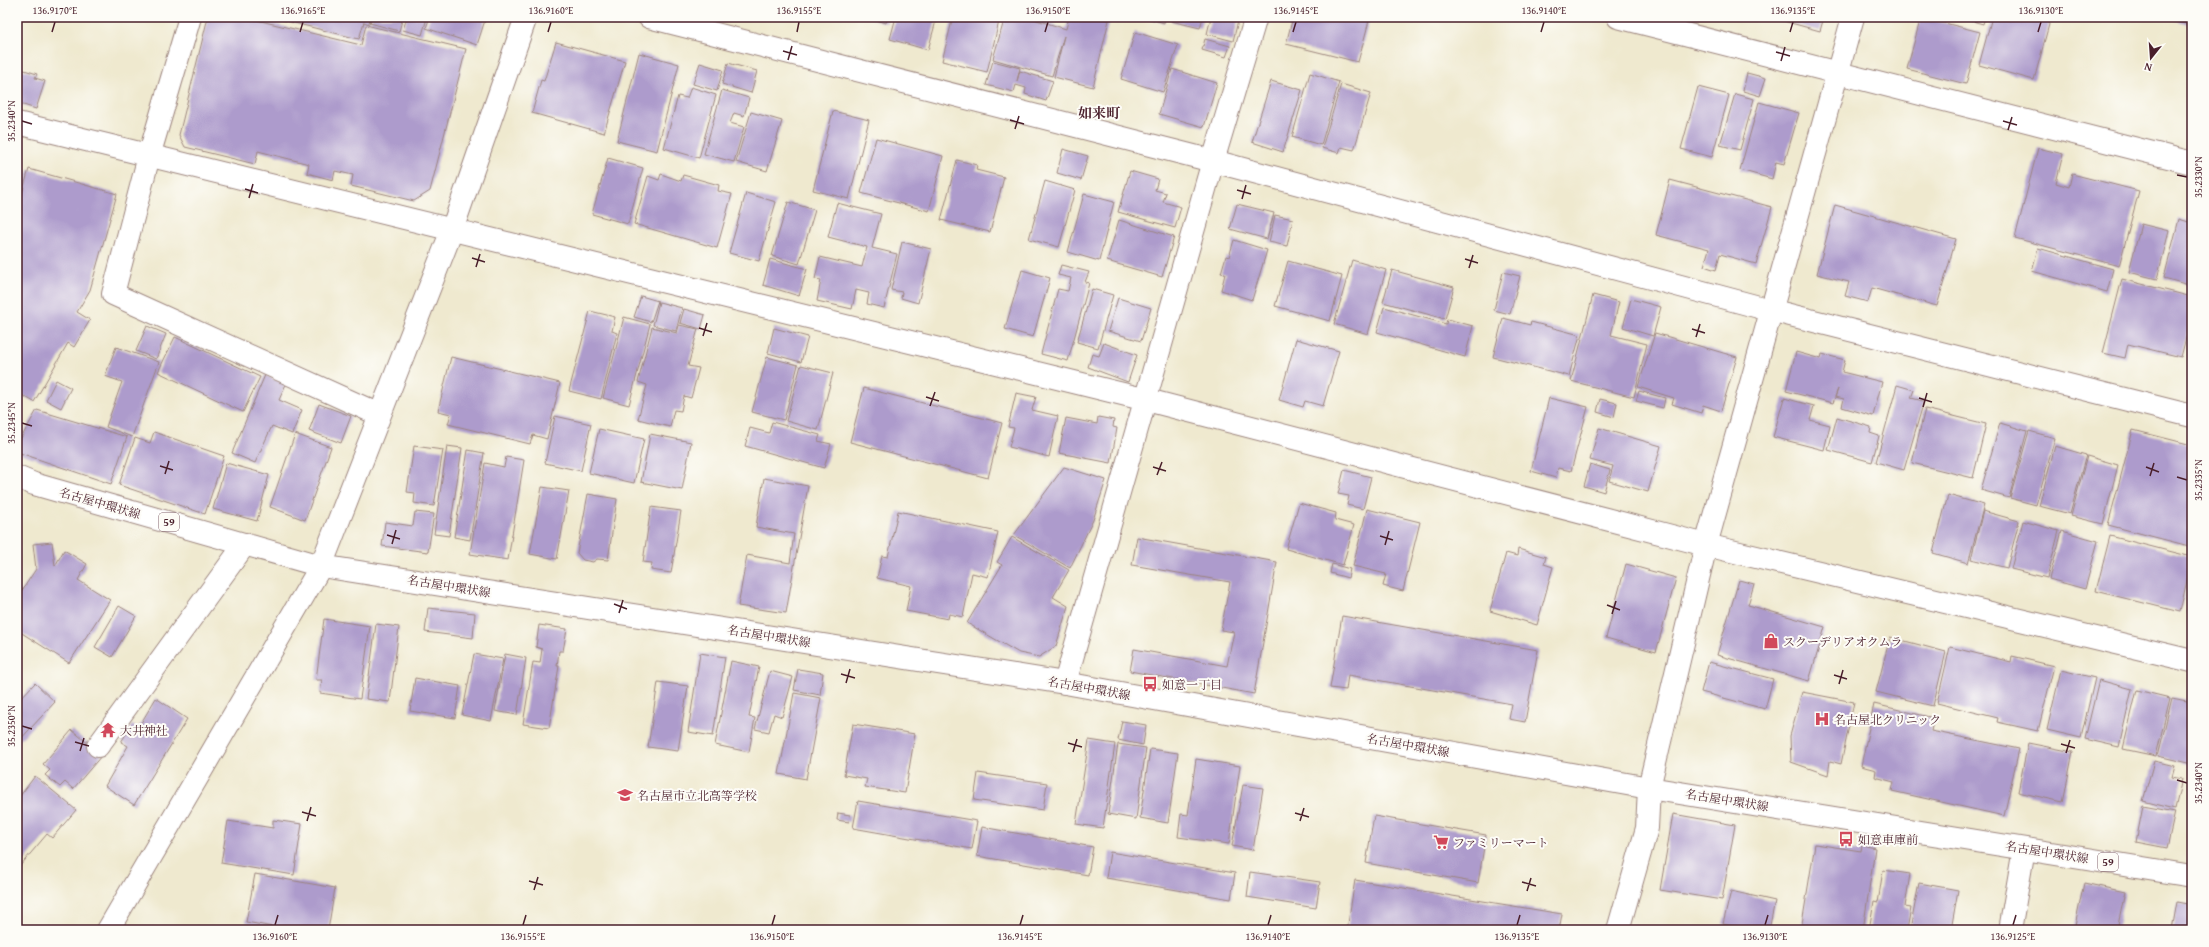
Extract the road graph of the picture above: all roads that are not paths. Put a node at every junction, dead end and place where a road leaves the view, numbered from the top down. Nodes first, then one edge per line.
1 (190, 17) edge
2 (526, 17) edge
3 (649, 17) edge
4 (1256, 17) edge
5 (1618, 17) edge
6 (1853, 17) edge
7 (1838, 74) junction
8 (17, 123) edge
9 (149, 156) junction
10 (1213, 161) junction
11 (2192, 163) edge
12 (452, 230) junction
13 (1770, 310) junction
14 (1147, 400) junction
15 (380, 415) junction
16 (2192, 416) edge
17 (17, 477) edge
18 (245, 544) junction
19 (1706, 545) junction
20 (321, 566) junction
21 (2192, 661) edge
22 (1065, 683) junction
23 (98, 746) dead end
24 (1649, 788) junction
25 (2024, 848) junction
26 (2192, 876) edge
27 (108, 930) edge
28 (1618, 930) edge
29 (2010, 930) edge

1 - 9 street
2 - 12 street
3 - 10 street
4 - 10 street
5 - 7 street
6 - 7 street
7 - 11 street
7 - 13 street
8 - 9 street
9 - 12 street
9 - 15 street
10 - 13 street
10 - 14 street
12 - 14 street
12 - 15 street
13 - 16 street
13 - 19 street
14 - 19 street
14 - 22 street
15 - 20 street
17 - 18 street, 名古屋中環状線 / 59
18 - 20 street, 名古屋中環状線 / 59
18 - 23 street
19 - 21 street
19 - 24 street
20 - 22 street, 名古屋中環状線 / 59
20 - 27 street
22 - 24 street, 名古屋中環状線 / 59
24 - 25 street, 名古屋中環状線 / 59
24 - 28 street
25 - 26 street, 名古屋中環状線 / 59
25 - 29 street

